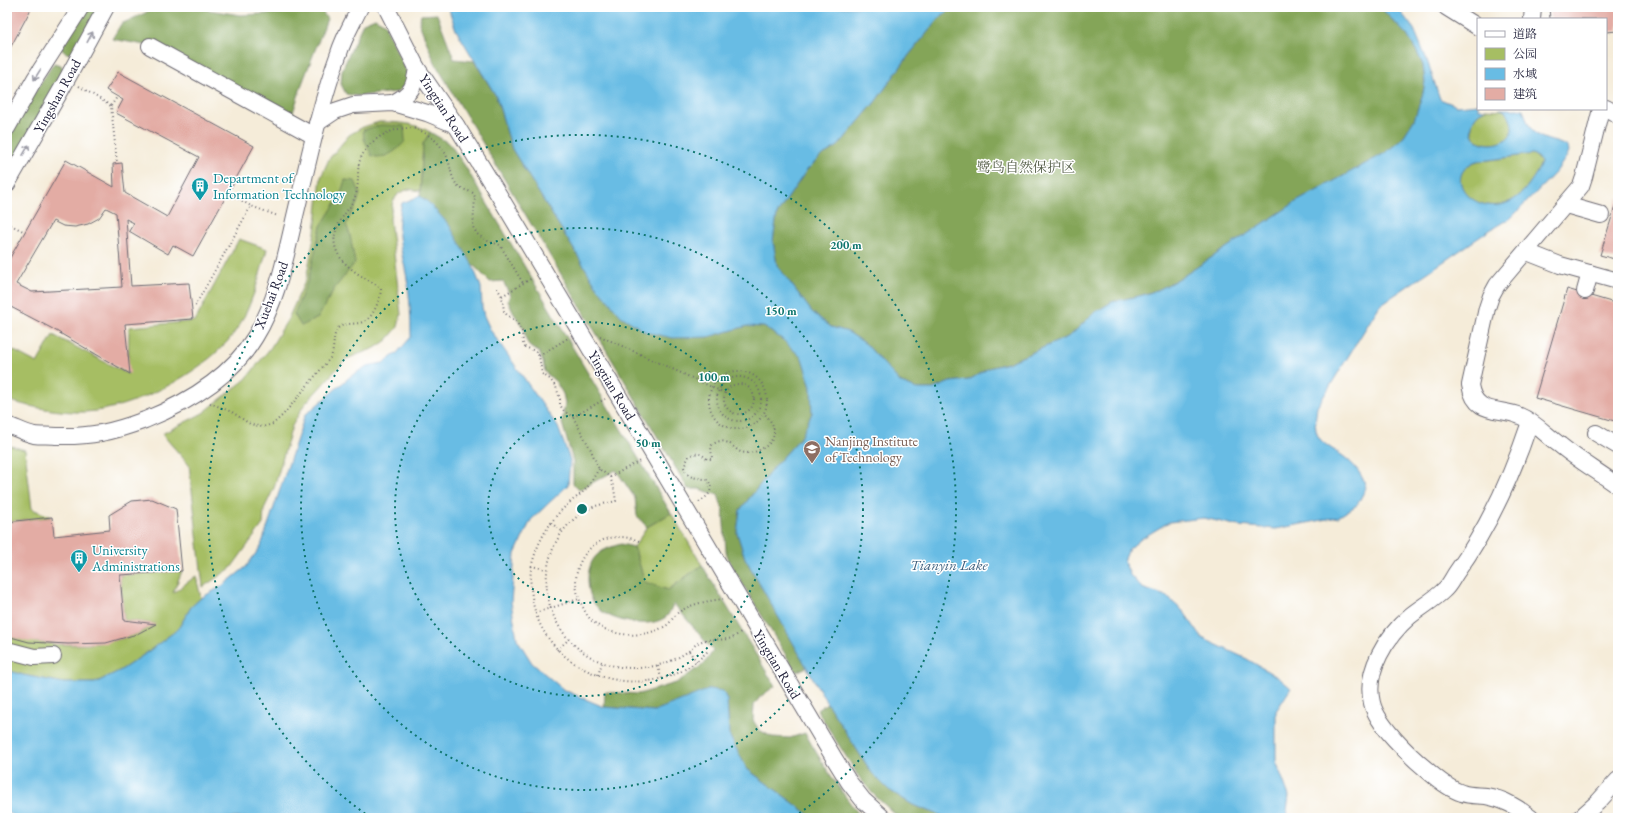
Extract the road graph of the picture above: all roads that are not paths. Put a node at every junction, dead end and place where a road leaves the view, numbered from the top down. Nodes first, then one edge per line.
1 (80, 7) edge
2 (106, 7) edge
3 (360, 7) edge
4 (386, 7) edge
5 (1446, 7) edge
6 (1534, 7) edge
7 (1532, 18) edge
8 (1477, 27) edge
9 (150, 46) dead end
10 (52, 53) junction
11 (75, 65) junction
12 (417, 68) junction
13 (393, 103) junction
14 (1607, 109) edge
15 (1601, 110) edge
16 (1618, 115) edge
17 (456, 125) junction
18 (7, 128) edge
19 (315, 130) junction
20 (7, 184) edge
21 (1566, 205) junction
22 (1601, 215) dead end
23 (1527, 252) junction
24 (1590, 273) junction
25 (1618, 281) edge
26 (1586, 291) dead end
27 (1530, 422) junction
28 (7, 425) edge
29 (1596, 433) dead end
30 (1618, 446) edge
31 (1618, 486) edge
32 (7, 650) edge
33 (53, 656) dead end
34 (1618, 780) edge
35 (884, 818) edge
36 (1532, 818) edge
37 (1580, 818) edge

1 - 10 street, Yingshan Road
11 -> 2 street, Yingshan Road
3 - 19 street, Xuehai Road
4 - 12 street, Yingtian Road
5 - 8 street
6 - 7 street
9 - 19 street
10 - 11 street
10 -> 18 street, Yingshan Road
20 -> 11 street, Yingshan Road
12 - 13 street
12 - 17 street, Yingtian Road
13 - 17 street
13 - 19 street
14 - 16 street
15 - 21 street
17 - 35 street, Yingtian Road
19 - 28 street, Xuehai Road
21 - 22 street
21 - 23 street
23 - 24 street
23 - 27 street
24 - 25 street
24 - 26 street
27 - 31 street
27 - 36 street
29 - 30 street
32 - 33 street
34 - 37 street

